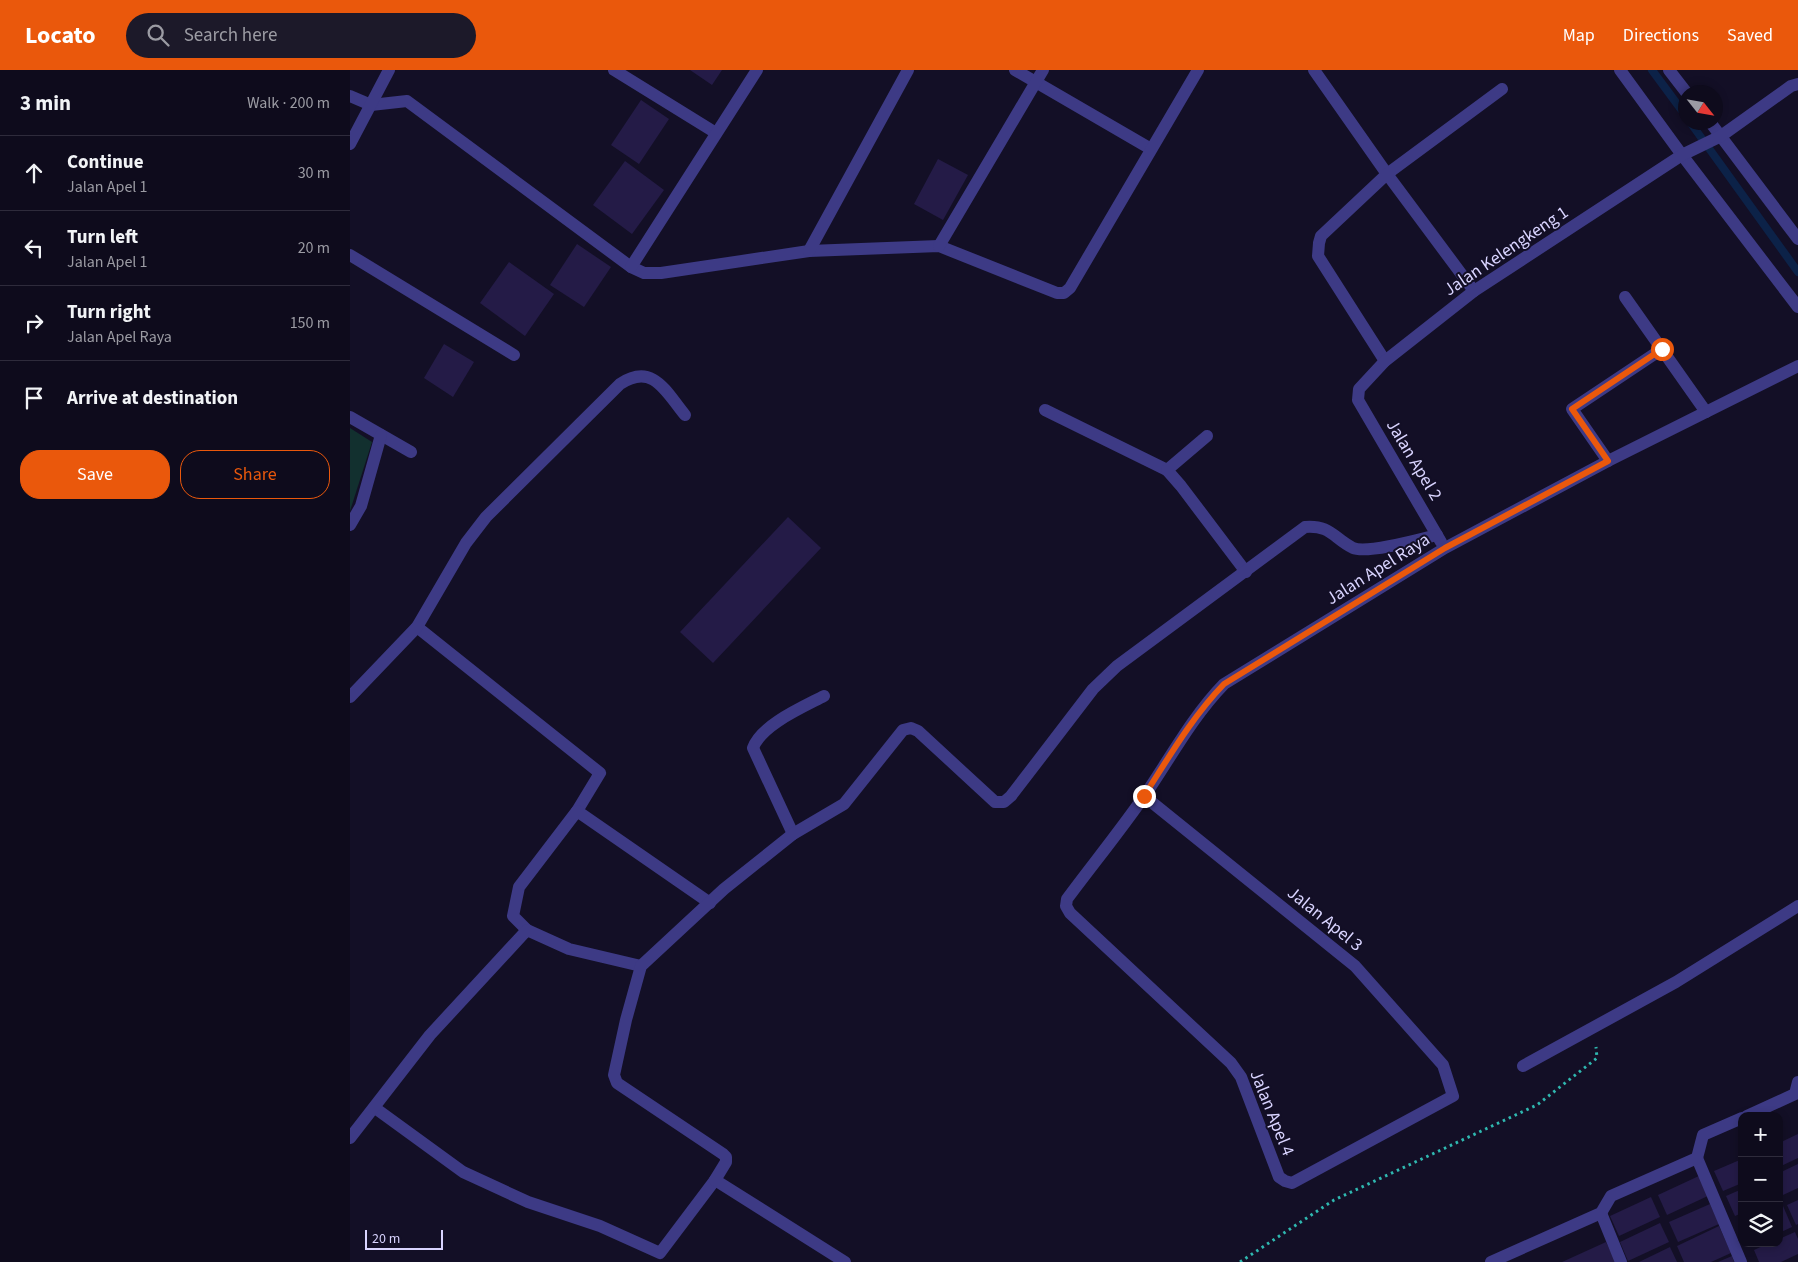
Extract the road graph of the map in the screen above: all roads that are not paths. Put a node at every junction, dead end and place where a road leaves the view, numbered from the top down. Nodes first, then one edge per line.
1 (390, 70) edge
2 (614, 70) edge
3 (908, 70) edge
4 (1015, 70) edge
5 (1044, 70) edge
6 (1198, 70) edge
7 (1314, 70) edge
8 (1620, 70) edge
9 (1668, 70) edge
10 (755, 71) edge
11 (1037, 82) junction
12 (1798, 84) edge
13 (1680, 85) edge
14 (1502, 90) dead end
15 (350, 96) edge
16 (372, 106) junction
17 (1716, 130) edge
18 (716, 133) junction
19 (1721, 136) junction
20 (350, 144) edge
21 (1151, 149) junction
22 (1682, 155) junction
23 (1387, 174) junction
24 (1798, 239) edge
25 (939, 246) junction
26 (809, 251) junction
27 (350, 255) edge
28 (631, 267) junction
29 (1474, 291) junction
30 (1625, 297) dead end
31 (1798, 307) edge
32 (1662, 349) junction
33 (514, 355) dead end
34 (1385, 361) junction
35 (1798, 366) edge
36 (1359, 389) joint
37 (1045, 410) dead end
38 (1706, 412) junction
39 (685, 415) dead end
40 (350, 417) edge
41 (381, 435) junction
42 (1207, 436) dead end
43 (411, 452) dead end
44 (1608, 461) junction
45 (1167, 470) junction
46 (350, 525) edge
47 (1437, 535) junction
48 (1445, 548) junction
49 (1246, 572) junction
50 (417, 626) junction
51 (824, 696) dead end
52 (350, 697) edge
53 (1144, 796) junction
54 (577, 811) junction
55 (793, 834) junction
56 (710, 903) junction
57 (1066, 906) joint
58 (1798, 906) edge
59 (527, 930) junction
60 (641, 966) junction
61 (1523, 1066) dead end
62 (1797, 1093) edge
63 (1453, 1096) joint
64 (375, 1108) junction
65 (1756, 1112) edge
66 (1738, 1120) edge
67 (350, 1138) edge
68 (1697, 1158) junction
69 (715, 1180) junction
70 (1601, 1213) junction
71 (658, 1258) edge
72 (1497, 1261) edge
73 (845, 1262) edge
74 (1621, 1262) edge
75 (1741, 1262) edge

1 - 16 street
2 - 18 street
3 - 26 street
4 - 11 street
5 - 11 street
6 - 21 street
7 - 23 street
8 - 22 street
9 - 13 street
10 - 18 street
11 - 21 street
11 - 25 street
12 - 19 street, Jalan Kelengkeng 1
14 - 23 street
15 - 16 street
16 - 20 street
16 - 28 street
17 - 19 street
18 - 28 street
19 - 22 street, Jalan Kelengkeng 1
19 - 24 street
21 - 25 street
22 - 29 street, Jalan Kelengkeng 1
22 - 31 street
23 - 29 street
23 - 34 street
25 - 26 street
26 - 28 street
27 - 33 street
29 - 34 street, Jalan Kelengkeng 1
30 - 32 street
32 - 38 street
32 - 44 street
34 - 36 street, Jalan Kelengkeng 1
35 - 38 street, Jalan Apel Raya
36 - 47 street, Jalan Apel 2
37 - 45 street
38 - 44 street, Jalan Apel Raya
39 - 50 street
40 - 41 street
41 - 43 street
41 - 46 street
42 - 45 street
44 - 48 street, Jalan Apel Raya
45 - 49 street
47 - 48 street, Jalan Apel 2
47 - 49 street
48 - 53 street, Jalan Apel Raya
49 - 55 street
50 - 52 street
50 - 54 street
51 - 55 street
53 - 57 street, Jalan Apel Raya
53 - 63 street, Jalan Apel 3
54 - 56 street
54 - 59 street
55 - 56 street
56 - 60 street
57 - 63 street, Jalan Apel 4
58 - 61 street
59 - 60 street
59 - 64 street
60 - 69 street
62 - 65 street
64 - 67 street
64 - 71 street
66 - 68 street
68 - 70 street
68 - 75 street
69 - 71 street
69 - 73 street
70 - 72 street
70 - 74 street

